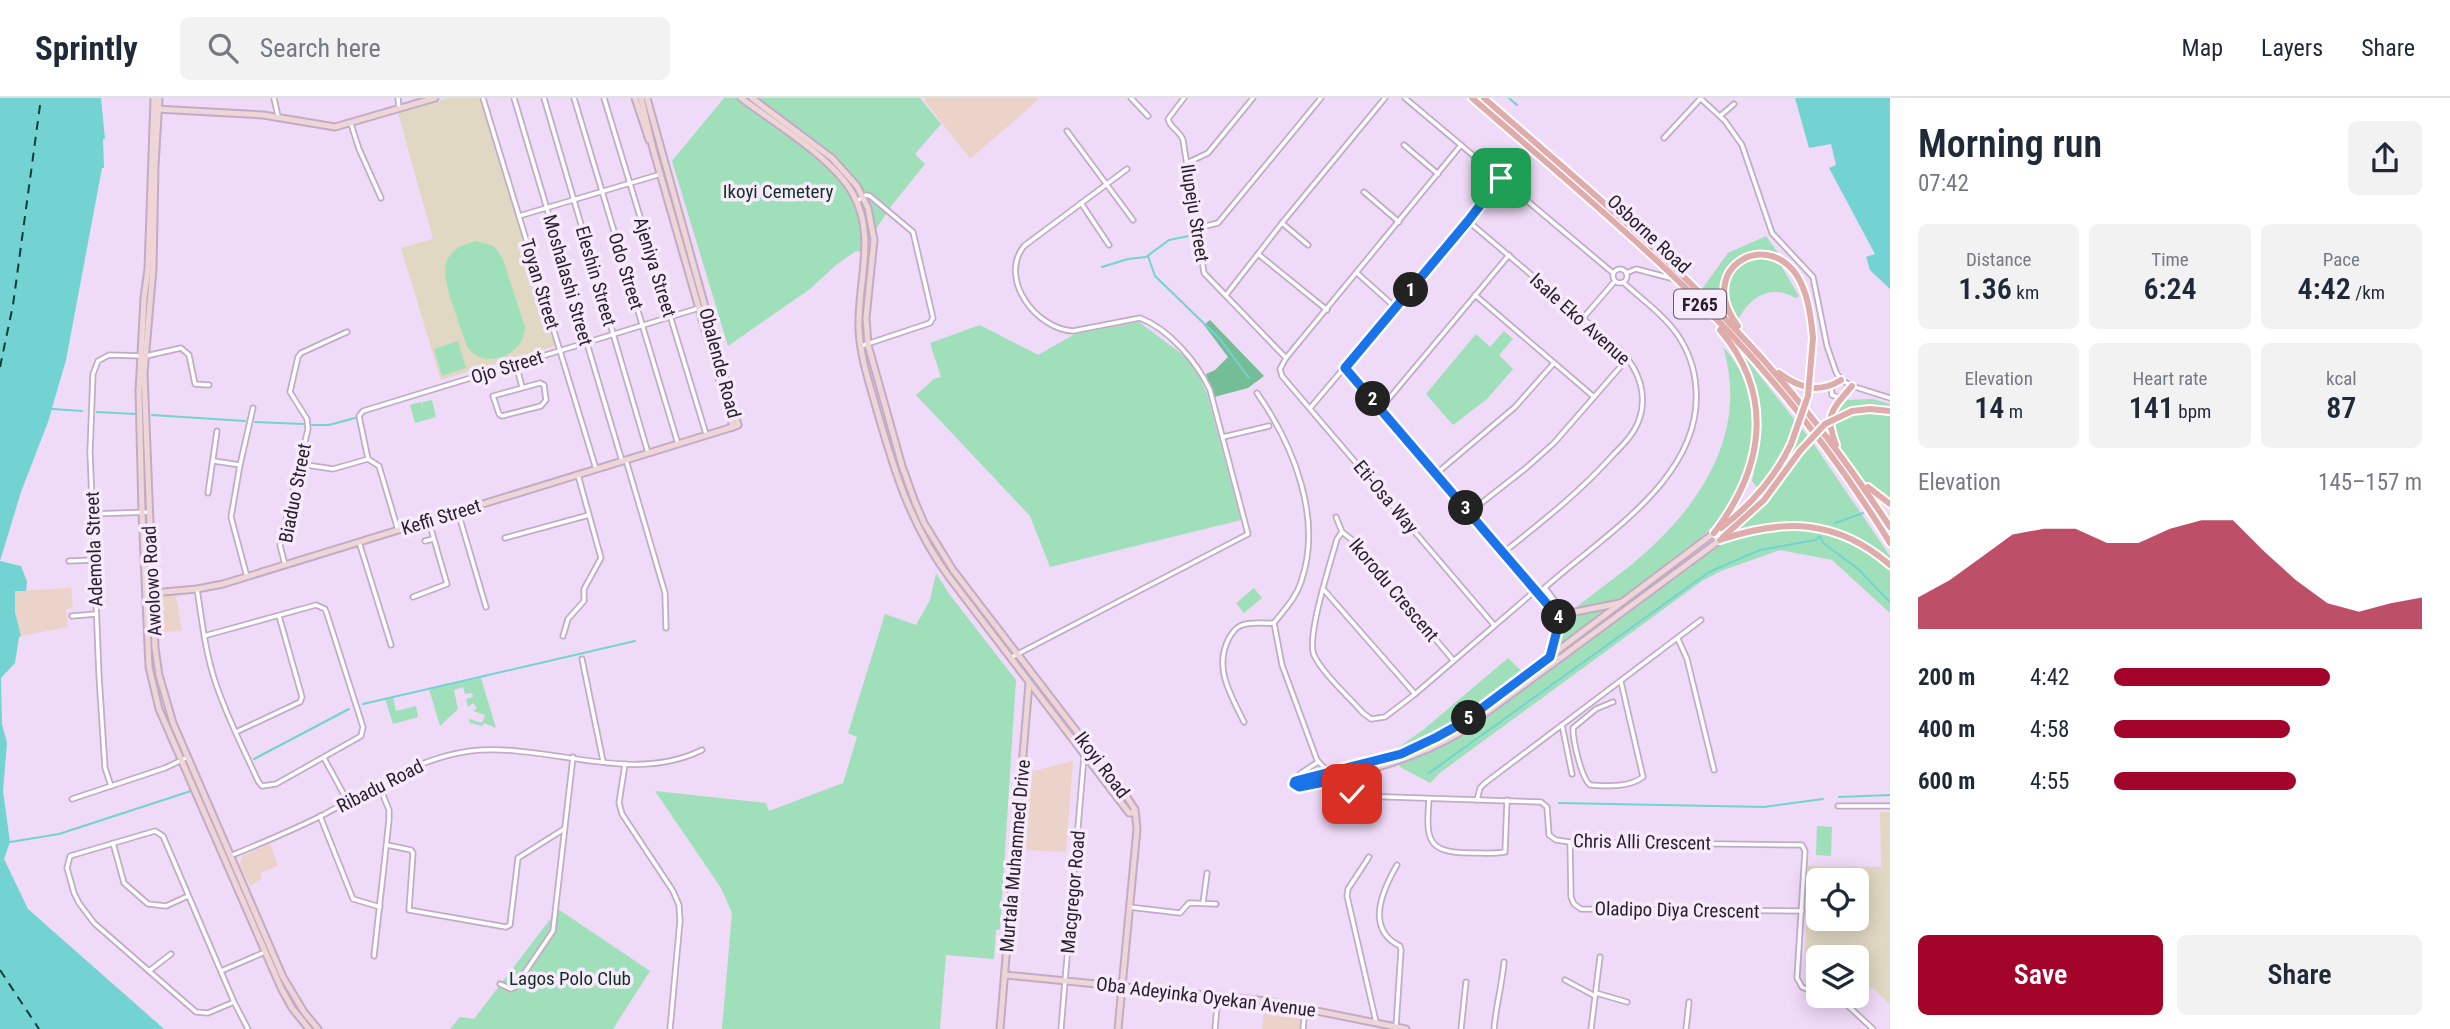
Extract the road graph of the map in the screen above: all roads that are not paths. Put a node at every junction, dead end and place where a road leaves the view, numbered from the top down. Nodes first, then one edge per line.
1 (157, 98) edge
2 (274, 98) edge
3 (398, 98) edge
4 (435, 98) edge
5 (483, 98) edge
6 (514, 98) edge
7 (544, 98) edge
8 (574, 98) edge
9 (604, 98) edge
10 (635, 98) edge
11 (641, 98) edge
12 (647, 98) edge
13 (741, 98) edge
14 (752, 98) edge
15 (1131, 98) edge
16 (1184, 98) edge
17 (1253, 98) edge
18 (1321, 98) edge
19 (1385, 98) edge
20 (1405, 98) edge
21 (1472, 98) edge
22 (1484, 98) edge
23 (1700, 98) edge
24 (1734, 104) dead end
25 (156, 109) junction
26 (399, 109) junction
27 (1148, 116) dead end
28 (1720, 116) junction
29 (278, 117) junction
30 (351, 124) junction
31 (1067, 131) dead end
32 (1664, 138) dead end
33 (1404, 145) dead end
34 (1461, 145) junction
35 (653, 149) junction
36 (1187, 163) junction
37 (1127, 169) dead end
38 (661, 174) junction
39 (1438, 174) junction
40 (1501, 178) junction
41 (629, 183) junction
42 (1107, 184) junction
43 (602, 191) junction
44 (1364, 192) dead end
45 (381, 198) dead end
46 (860, 199) junction
47 (575, 200) junction
48 (1081, 203) junction
49 (547, 208) junction
50 (519, 216) junction
51 (1133, 220) dead end
52 (1468, 221) junction
53 (1399, 222) junction
54 (1282, 223) junction
55 (1198, 228) junction
56 (1109, 245) dead end
57 (1308, 245) dead end
58 (1258, 254) junction
59 (1509, 255) junction
60 (1357, 273) junction
61 (1613, 273) junction
62 (1626, 273) junction
63 (1676, 280) junction
64 (1615, 282) junction
65 (1623, 282) junction
66 (1475, 295) junction
67 (1226, 296) junction
68 (699, 308) junction
69 (1396, 308) junction
70 (1704, 309) junction
71 (1327, 310) junction
72 (670, 317) junction
73 (1583, 318) junction
74 (642, 325) junction
75 (347, 332) dead end
76 (613, 334) junction
77 (586, 342) junction
78 (1748, 342) junction
79 (865, 345) junction
80 (560, 350) junction
81 (143, 356) junction
82 (1286, 358) junction
83 (1628, 358) junction
84 (1554, 363) junction
85 (516, 364) junction
86 (1768, 364) junction
87 (1345, 368) junction
88 (1841, 380) junction
89 (209, 385) dead end
90 (1831, 386) junction
91 (1852, 386) junction
92 (522, 387) junction
93 (1257, 393) dead end
94 (1594, 397) junction
95 (1843, 397) junction
96 (1890, 398) edge
97 (1311, 407) junction
98 (253, 408) dead end
99 (1381, 408) junction
100 (1890, 411) edge
101 (1269, 426) dead end
102 (733, 427) junction
103 (216, 432) dead end
104 (706, 435) junction
105 (1223, 437) junction
106 (678, 444) junction
107 (648, 453) junction
108 (1840, 454) junction
109 (368, 459) junction
110 (213, 461) junction
111 (624, 461) junction
112 (300, 464) junction
113 (240, 465) junction
114 (596, 469) junction
115 (1437, 473) junction
116 (578, 475) junction
117 (1856, 476) junction
118 (208, 493) dead end
119 (1890, 504) edge
120 (142, 512) junction
121 (149, 512) junction
122 (458, 512) junction
123 (1470, 512) junction
124 (93, 514) junction
125 (589, 514) junction
126 (1336, 517) dead end
127 (428, 521) junction
128 (1730, 527) junction
129 (1890, 527) edge
130 (398, 530) junction
131 (1342, 532) junction
132 (1714, 533) joint
133 (505, 538) dead end
134 (433, 539) junction
135 (1720, 540) joint
136 (425, 541) dead end
137 (359, 542) junction
138 (1890, 543) edge
139 (1504, 552) junction
140 (95, 560) junction
141 (69, 561) dead end
142 (285, 565) junction
143 (1890, 565) edge
144 (247, 577) junction
145 (1545, 588) junction
146 (197, 589) junction
147 (1324, 590) junction
148 (1538, 592) junction
149 (146, 593) junction
150 (154, 593) junction
151 (413, 597) dead end
152 (1623, 602) junction
153 (486, 607) dead end
154 (96, 614) junction
155 (72, 616) dead end
156 (279, 616) junction
157 (1563, 616) junction
158 (1701, 620) dead end
159 (1274, 623) junction
160 (1494, 625) junction
161 (666, 628) dead end
162 (204, 636) junction
163 (564, 636) dead end
164 (1678, 639) junction
165 (391, 645) dead end
166 (1013, 655) junction
167 (1550, 657) junction
168 (582, 659) dead end
169 (1453, 660) junction
170 (1032, 675) junction
171 (1621, 681) junction
172 (1029, 683) junction
173 (1415, 694) junction
174 (1040, 697) junction
175 (1028, 701) junction
176 (1613, 702) dead end
177 (1244, 722) dead end
178 (1562, 725) junction
179 (236, 732) junction
180 (702, 750) dead end
181 (1085, 755) junction
182 (573, 757) junction
183 (324, 758) junction
184 (185, 759) junction
185 (603, 761) junction
186 (1318, 762) junction
187 (625, 764) junction
188 (1714, 770) dead end
189 (1329, 773) junction
190 (1572, 774) dead end
191 (1353, 775) junction
192 (1334, 780) junction
193 (1295, 781) junction
194 (379, 785) junction
195 (111, 786) junction
196 (1350, 792) junction
197 (72, 799) dead end
198 (1429, 799) junction
199 (1477, 800) junction
200 (1507, 800) junction
201 (348, 802) junction
202 (1838, 806) dead end
203 (1890, 806) edge
204 (1134, 808) junction
205 (1129, 813) junction
206 (320, 816) junction
207 (564, 828) junction
208 (1135, 836) junction
209 (1570, 842) junction
210 (113, 843) junction
211 (387, 845) junction
212 (228, 857) junction
213 (1368, 857) dead end
214 (1397, 865) dead end
215 (1207, 873) dead end
216 (188, 896) junction
217 (1203, 903) junction
218 (1216, 904) dead end
219 (380, 907) junction
220 (1129, 907) junction
221 (1802, 911) junction
222 (268, 950) junction
223 (171, 954) dead end
224 (374, 956) dead end
225 (1600, 957) dead end
226 (1504, 962) dead end
227 (149, 971) junction
228 (221, 971) junction
229 (1005, 975) junction
230 (1565, 980) dead end
231 (1065, 981) junction
232 (1466, 982) dead end
233 (500, 984) dead end
234 (1121, 985) junction
235 (1806, 989) edge
236 (1595, 994) junction
237 (1218, 995) junction
238 (234, 1002) junction
239 (1627, 1002) dead end
240 (1689, 1002) dead end
241 (1850, 1008) edge
242 (1305, 1009) junction
243 (1373, 1021) junction
244 (1396, 1027) junction
245 (248, 1029) edge
246 (309, 1029) edge
247 (318, 1029) edge
248 (670, 1029) edge
249 (1000, 1029) edge
250 (1061, 1029) edge
251 (1118, 1029) edge
252 (1215, 1029) edge
253 (1303, 1029) edge
254 (1372, 1029) edge
255 (1406, 1029) edge
256 (1461, 1029) edge
257 (1494, 1029) edge
258 (1591, 1029) edge
259 (1686, 1029) edge
260 (1873, 1029) edge

1 - 25 main road, Awolowo Road
2 - 29 street
3 - 26 street
4 - 26 main road
5 - 50 street, Toyan Street
6 - 49 street, Moshalashi Street
7 - 47 street, Eleshin Street
8 - 43 street, Odo Street
9 - 41 street, Ajeniya Street
10 - 35 main road, Obalende Road
11 - 35 main road, Obalende Road
12 - 102 main road, Obalende Road
13 - 46 main road, Ikoyi Road
14 - 46 main road, Ikoyi Road
15 - 27 street
16 - 36 street, Ilupeju Street
17 - 36 street
18 - 55 street
19 - 54 street
20 - 34 street
21 - 63 main road, Osborne Road / F265
22 - 78 main road, Osborne Road / F265
23 - 28 street
23 - 32 street
24 - 28 street
25 - 29 main road
25 - 81 main road, Awolowo Road
26 - 30 main road
28 - 88 street
29 - 30 main road
30 - 45 street
31 - 42 street
33 - 39 street
34 - 39 street
34 - 40 street
35 - 38 main road, Obalende Road
36 - 55 street, Ilupeju Street
37 - 42 street
38 - 41 street
38 - 68 main road, Obalende Road
39 - 53 street
40 - 52 street
40 - 61 street
41 - 43 street
41 - 72 street, Ajeniya Street
42 - 48 street
42 - 51 street
43 - 47 street
43 - 74 street, Odo Street
44 - 53 street
46 - 79 main road, Ikoyi Road
46 - 79 street
47 - 49 street
47 - 76 street, Eleshin Street
48 - 56 street
48 - 105 street
49 - 50 street
49 - 77 street, Moshalashi Street
50 - 80 street, Toyan Street
52 - 59 street, Isale Eko Avenue
52 - 69 street
53 - 60 street
54 - 57 street
54 - 58 street
55 - 67 street, Ilupeju Street
58 - 67 street
58 - 71 street
59 - 66 street
59 - 73 street, Isale Eko Avenue
60 - 69 street
60 - 71 street
61 - 62 street
61 - 64 street
62 - 63 street
62 - 65 street
63 - 70 main road, Osborne Road / F265
64 - 65 street
64 - 73 street
65 - 145 street
66 - 84 street
66 - 99 street
67 - 82 street, Ilupeju Street
68 - 72 street, Ojo Street
68 - 102 main road, Obalende Road
69 - 87 street
70 - 128 main road
70 - 138 main road, Osborne Road / F265
71 - 82 street
72 - 74 street, Ojo Street
72 - 104 street, Ajeniya Street
73 - 83 street, Isale Eko Avenue
74 - 76 street, Ojo Street
74 - 106 street, Odo Street
75 - 112 street, Biaduo Street
76 - 77 street, Ojo Street
76 - 107 street, Eleshin Street
77 - 80 street, Ojo Street
77 - 111 street, Moshalashi Street
78 - 86 main road, Osborne Road / F265
78 - 128 main road, bridge
79 - 166 main road, Ikoyi Road
80 - 85 street, Ojo Street
80 - 114 street, Toyan Street
81 - 89 street
81 - 120 main road, Awolowo Road
81 - 121 main road, Awolowo Road
81 - 124 street, Ademola Street
82 - 97 street, Eti-Osa Way
83 - 94 street
83 - 139 street, Isale Eko Avenue
84 - 94 street
84 - 115 street
85 - 92 street
85 - 109 street, Ojo Street
86 - 90 main road
86 - 108 main road, Osborne Road / F265
87 - 97 street
87 - 99 street
88 - 90 main road
88 - 91 street
90 - 95 street
91 - 95 main road
91 - 96 street
92 - 92 street
93 - 159 street
94 - 123 street
95 - 108 main road
97 - 160 street, Eti-Osa Way
98 - 113 street
99 - 115 street
100 - 128 main road, bridge
101 - 105 street
102 - 104 main road, Keffi Street
103 - 110 street
104 - 106 main road, Keffi Street
105 - 166 street
106 - 107 main road, Keffi Street
107 - 111 main road, Keffi Street
108 - 117 main road, Osborne Road / F265
109 - 112 street
109 - 130 street
110 - 113 street
110 - 118 street
111 - 114 main road, Keffi Street
111 - 161 street, Moshalashi Street
112 - 142 street, Biaduo Street
113 - 144 street
114 - 116 main road, Keffi Street
115 - 123 street
116 - 122 main road, Keffi Street
116 - 125 street
117 - 119 main road
117 - 129 main road, Osborne Road / F265
120 - 121 street
120 - 124 street
120 - 149 main road, Awolowo Road
121 - 150 main road, Awolowo Road
122 - 127 main road, Keffi Street
122 - 153 street
123 - 139 street
124 - 140 street, Ademola Street
125 - 133 street
125 - 163 street
126 - 131 street
127 - 130 main road, Keffi Street
127 - 134 street
128 - 132 main road
128 - 135 main road
128 - 143 main road
130 - 137 main road, Keffi Street
131 - 147 street, Ikorodu Crescent
131 - 169 street, Ikorodu Crescent
132 - 152 main road
134 - 136 street
134 - 151 street
135 - 191 main road
137 - 142 main road, Keffi Street
137 - 165 street
139 - 148 street
140 - 141 street
140 - 154 street, Ademola Street
142 - 144 main road, Keffi Street
144 - 146 main road, Keffi Street
145 - 148 street
145 - 157 street
146 - 150 main road, Keffi Street
146 - 162 street
147 - 173 street
147 - 173 street, Ikorodu Crescent
148 - 157 street
148 - 160 street
149 - 150 main road, Keffi Street
149 - 184 main road, Awolowo Road
150 - 184 main road, Awolowo Road
152 - 157 main road
152 - 167 main road
154 - 155 street
154 - 195 street, Ademola Street
156 - 162 street
156 - 179 street
156 - 183 street
157 - 167 main road
158 - 164 street
159 - 177 street
159 - 186 street
160 - 169 street
162 - 179 street
164 - 171 street
164 - 188 street
166 - 170 main road, Ikoyi Road
166 - 172 main road, Ikoyi Road
167 - 189 main road
168 - 185 street
169 - 173 street
170 - 172 main road, Murtala Muhammed Drive
170 - 204 main road, Ikoyi Road
171 - 176 street
171 - 178 street
172 - 174 main road, Ikoyi Road
172 - 175 main road, Murtala Muhammed Drive
174 - 175 main road
174 - 181 main road, Ikoyi Road
175 - 229 main road, Murtala Muhammed Drive
178 - 190 street
178 - 199 street
179 - 183 street
180 - 187 street, Ribadu Road
181 - 205 main road, Ikoyi Road
181 - 231 street, Macgregor Road
182 - 185 street, Ribadu Road
182 - 194 street, Ribadu Road
182 - 207 street
183 - 201 street
184 - 195 street
184 - 212 main road, Awolowo Road
185 - 187 street, Ribadu Road
186 - 189 street
186 - 193 street
187 - 248 street
189 - 193 main road
191 - 192 main road
191 - 196 street
192 - 193 main road
192 - 196 street, Chris Alli Crescent
194 - 201 street, Ribadu Road
194 - 211 street
195 - 197 street
196 - 198 street, Chris Alli Crescent
198 - 199 street, Chris Alli Crescent
198 - 200 street
199 - 200 street, Chris Alli Crescent
200 - 209 street, Chris Alli Crescent
201 - 206 street, Ribadu Road
202 - 203 street
204 - 205 main road, Ikoyi Road
204 - 208 main road
205 - 208 main road
206 - 212 street, Ribadu Road
206 - 219 street
207 - 211 street
207 - 233 street
208 - 220 main road
209 - 221 street, Oladipo Diya Crescent
209 - 221 street, Chris Alli Crescent
210 - 216 street
210 - 216 street
210 - 227 street
211 - 219 street
212 - 222 main road, Awolowo Road
213 - 243 street
214 - 244 street
215 - 217 street
216 - 228 street
217 - 218 street
217 - 220 street
219 - 224 street
220 - 234 main road
221 - 235 street, Chris Alli Crescent
222 - 228 street
222 - 246 main road, Awolowo Road
222 - 247 main road, Awolowo Road
223 - 227 street
225 - 236 street
226 - 257 street
227 - 238 street
228 - 238 street
229 - 231 main road, Oba Adeyinka Oyekan Avenue
229 - 249 main road, Murtala Muhammed Drive
230 - 236 street
231 - 234 main road, Oba Adeyinka Oyekan Avenue
231 - 250 street, Macgregor Road
232 - 256 street
234 - 237 main road, Oba Adeyinka Oyekan Avenue
234 - 251 main road
236 - 239 street
236 - 258 street
237 - 242 main road, Oba Adeyinka Oyekan Avenue
237 - 252 street
238 - 245 street
240 - 259 street
241 - 260 street
242 - 243 main road, Oba Adeyinka Oyekan Avenue
242 - 253 street
243 - 244 main road, Oba Adeyinka Oyekan Avenue
243 - 254 street
244 - 255 main road, Oba Adeyinka Oyekan Avenue

